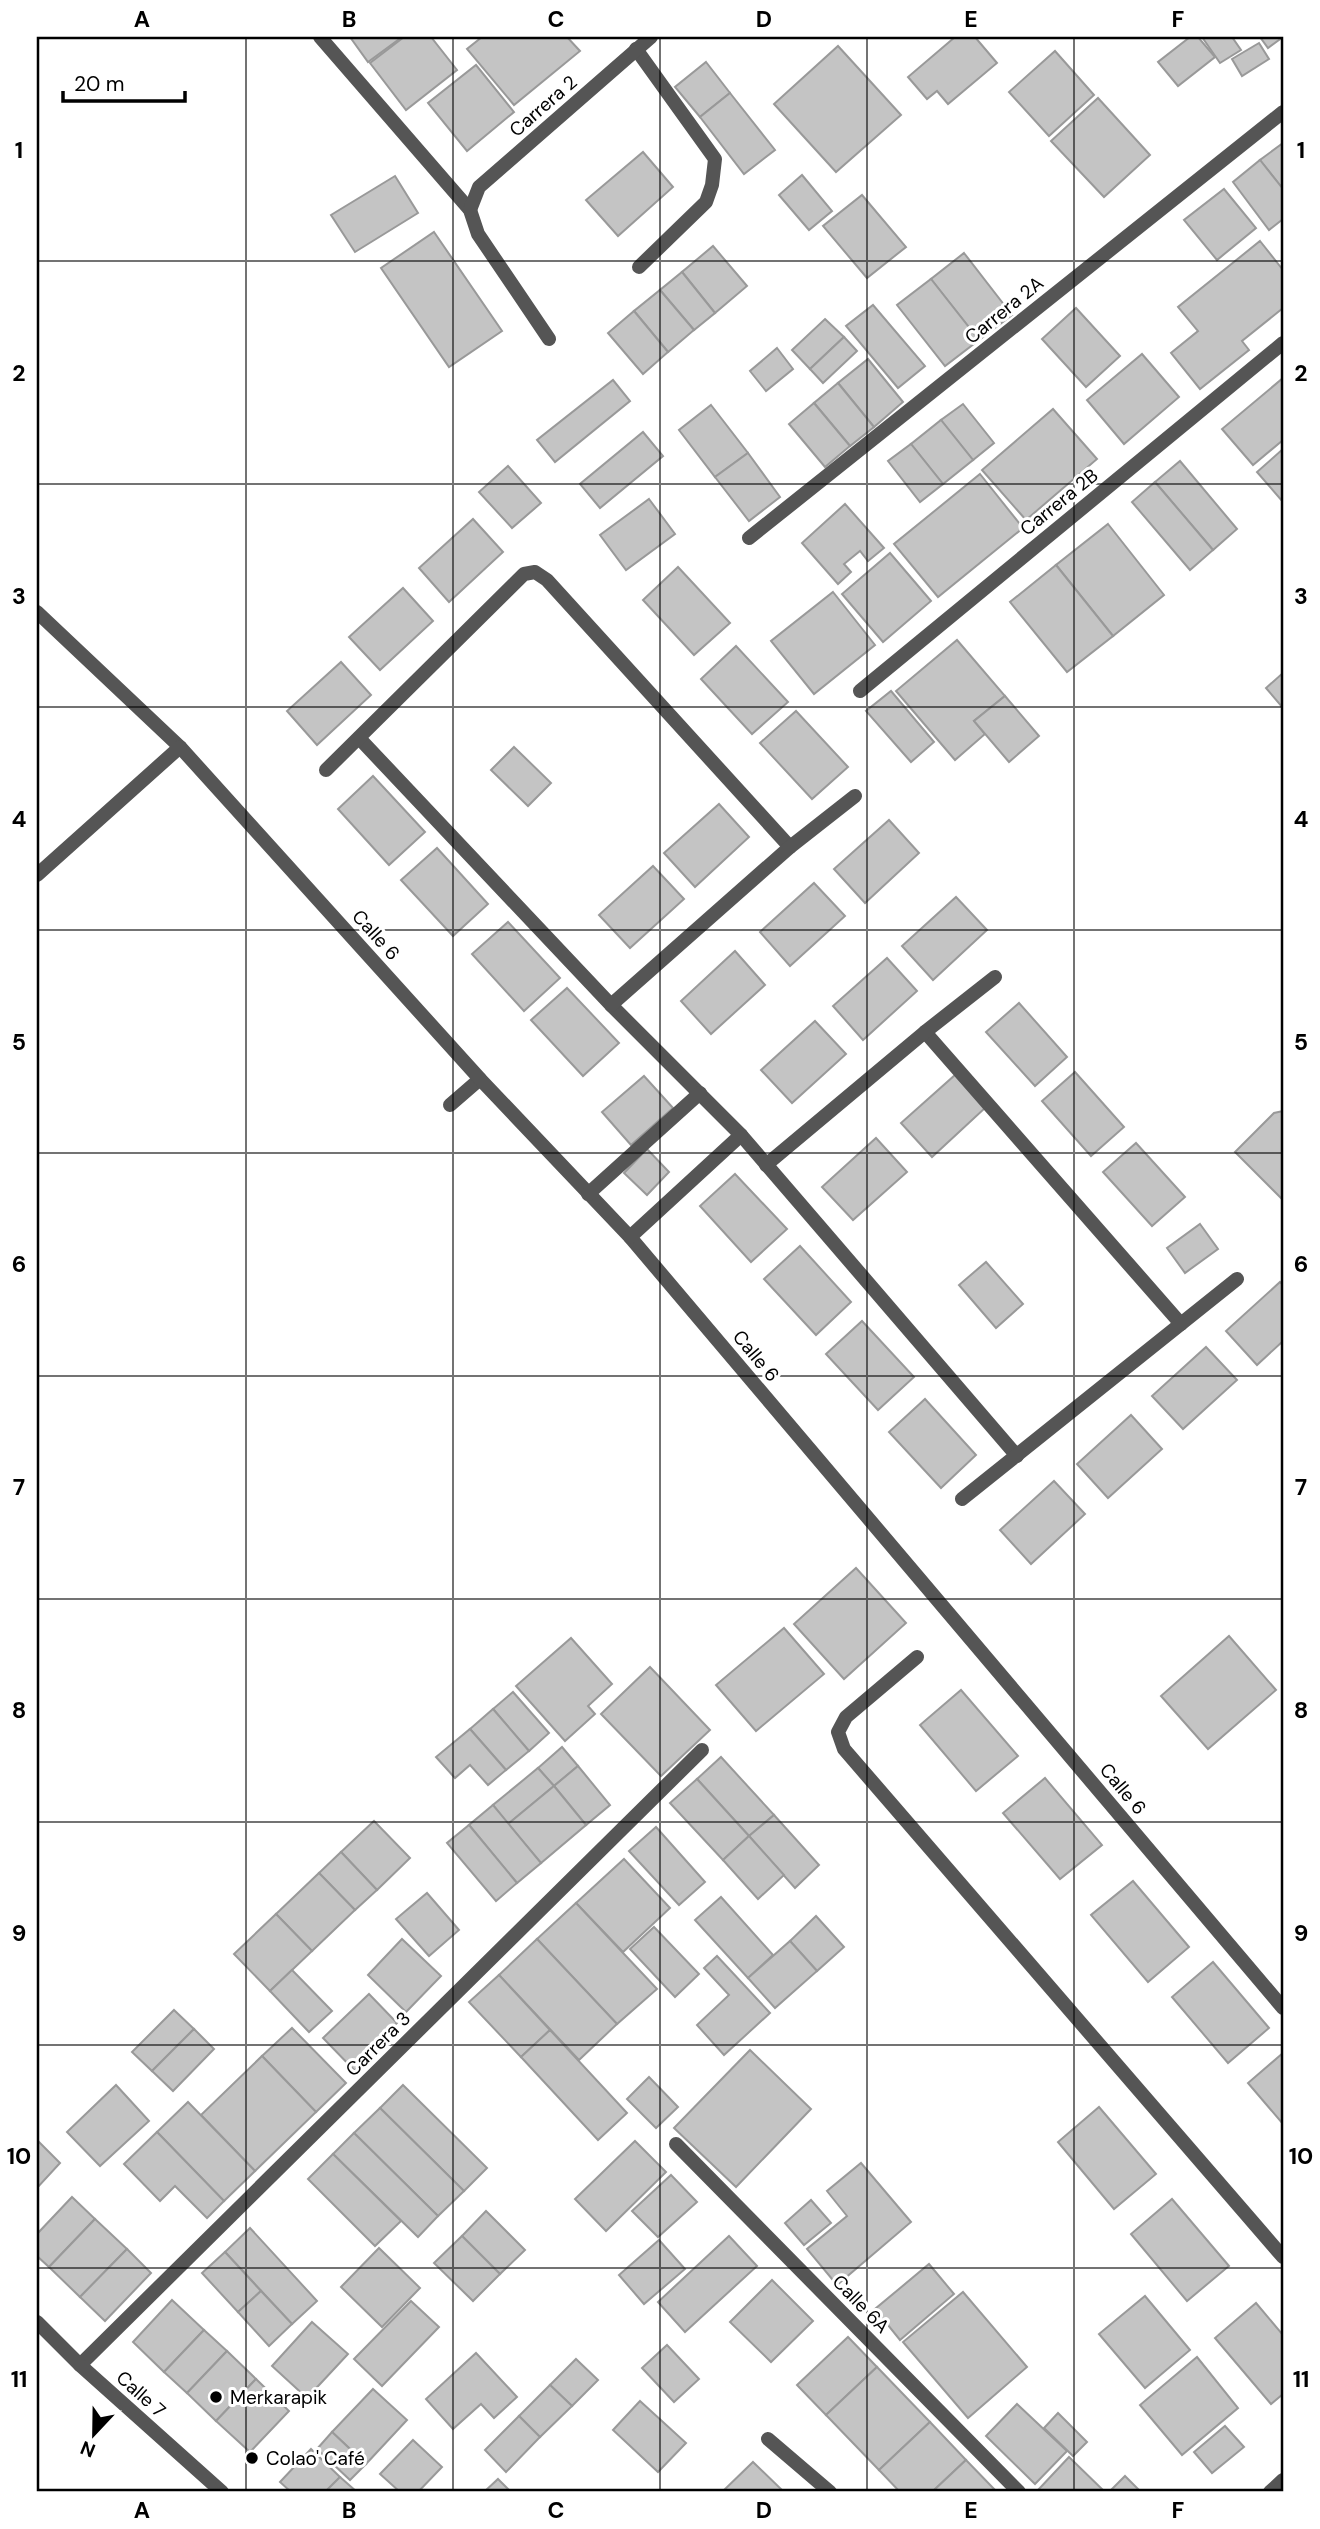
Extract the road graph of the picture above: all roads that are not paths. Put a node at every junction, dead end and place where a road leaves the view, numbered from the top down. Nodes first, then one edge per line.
1 (320, 37) edge
2 (651, 37) edge
3 (636, 50) junction
4 (1283, 112) edge
5 (470, 210) junction
6 (639, 267) dead end
7 (549, 339) dead end
8 (1283, 343) edge
9 (749, 538) dead end
10 (37, 612) edge
11 (860, 691) dead end
12 (359, 738) junction
13 (180, 747) junction
14 (326, 770) dead end
15 (855, 796) dead end
16 (790, 847) junction
17 (37, 875) edge
18 (995, 977) dead end
19 (611, 1005) junction
20 (925, 1032) junction
21 (480, 1079) junction
22 (700, 1093) junction
23 (450, 1105) dead end
24 (741, 1135) junction
25 (766, 1166) junction
26 (589, 1194) junction
27 (630, 1237) junction
28 (1237, 1279) dead end
29 (1181, 1324) junction
30 (1017, 1455) junction
31 (962, 1500) dead end
32 (917, 1657) dead end
33 (702, 1750) dead end
34 (1283, 2008) edge
35 (676, 2144) dead end
36 (1283, 2257) edge
37 (37, 2322) edge
38 (80, 2365) junction
39 (768, 2439) dead end
40 (1283, 2480) edge
41 (222, 2492) edge
42 (831, 2492) edge
43 (1019, 2492) edge
44 (1270, 2492) edge

1 - 5 street
2 - 3 street, Carrera 2
3 - 5 street, Carrera 2
3 - 6 street
4 - 9 street, Carrera 2A
5 - 7 street
8 - 11 street, Carrera 2B
10 - 13 street, Calle 6
12 - 14 street
12 - 16 street
12 - 19 street
13 - 17 street
13 - 21 street, Calle 6
15 - 16 street
16 - 19 street
18 - 20 street
19 - 22 street
20 - 25 street
20 - 29 street
21 - 23 street
21 - 26 street, Calle 6
22 - 24 street
22 - 26 street
24 - 25 street
24 - 27 street
25 - 30 street
26 - 27 street, Calle 6
27 - 34 street, Calle 6
28 - 29 street
29 - 30 street
30 - 31 street
32 - 36 street
33 - 38 street, Carrera 3
35 - 43 street, Calle 6A
37 - 38 street, Calle 7
38 - 41 street, Calle 7
39 - 42 street
40 - 44 street

